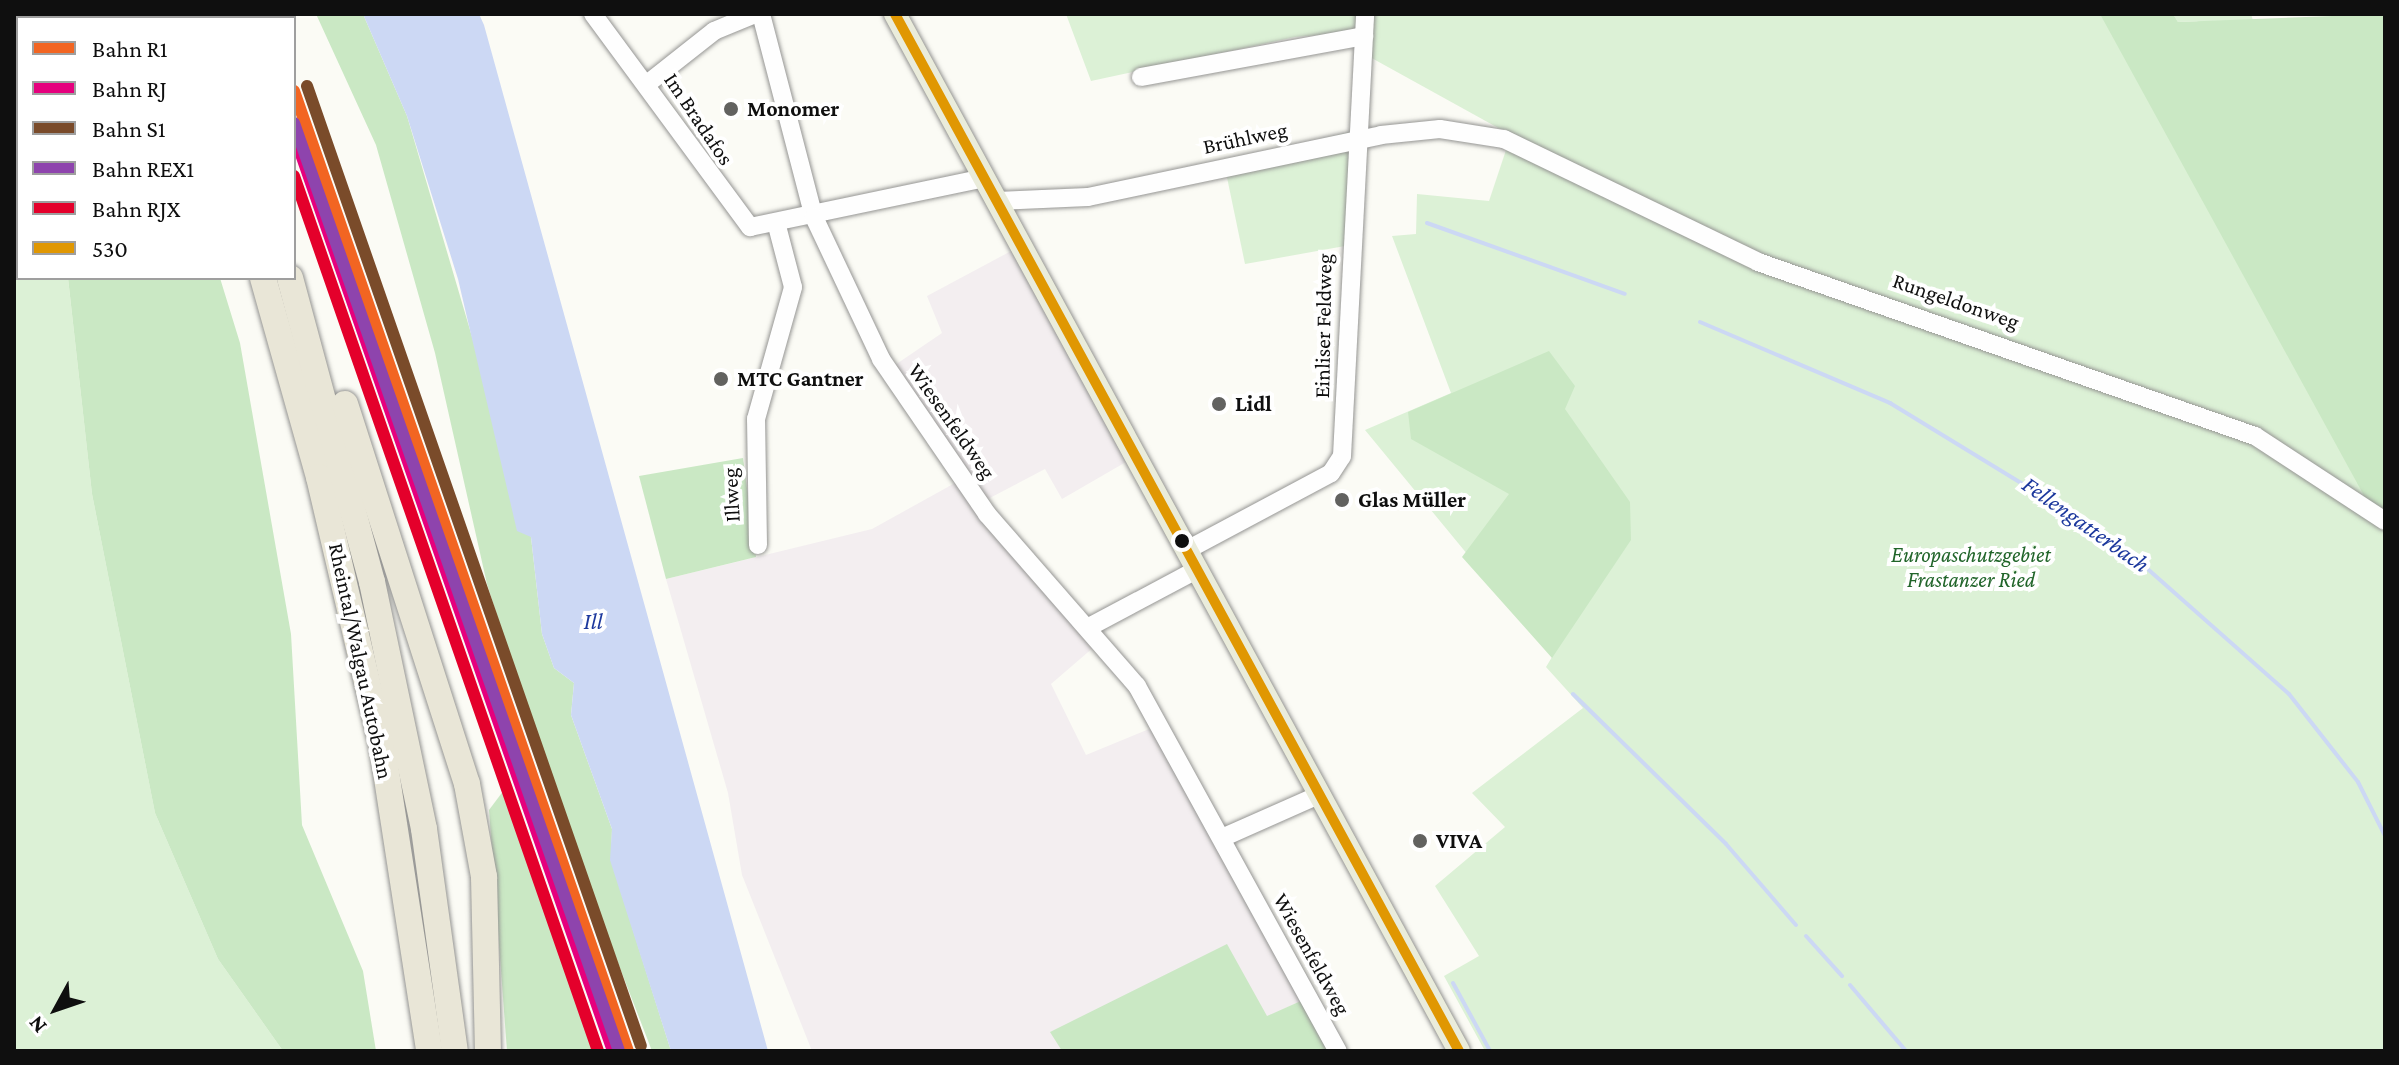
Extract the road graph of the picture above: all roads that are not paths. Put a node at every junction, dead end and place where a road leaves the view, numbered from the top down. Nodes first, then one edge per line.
1 (593, 14) edge
2 (755, 14) edge
3 (761, 14) edge
4 (895, 14) edge
5 (1365, 14) edge
6 (1364, 36) junction
7 (1141, 77) dead end
8 (647, 84) junction
9 (1354, 139) junction
10 (1504, 139) joint
11 (984, 178) junction
12 (997, 201) junction
13 (814, 217) junction
14 (777, 226) junction
15 (264, 280) edge
16 (291, 280) edge
17 (298, 304) junction
18 (2385, 521) edge
19 (758, 545) dead end
20 (1192, 559) junction
21 (1089, 627) junction
22 (1319, 795) junction
23 (1224, 837) junction
24 (429, 1051) edge
25 (455, 1051) edge
26 (488, 1051) edge
27 (1338, 1051) edge
28 (1459, 1051) edge

1 - 8 street, Im Bradafos
2 - 8 street
3 - 13 street, Wiesenfeldweg
4 - 11 main road
5 - 6 street, Einliser Feldweg
6 - 7 street
6 - 9 street, Einliser Feldweg
8 - 14 street, Im Bradafos
9 - 10 street, Brühlweg
9 - 12 street, Brühlweg
9 - 20 street, Einliser Feldweg
10 - 18 street, Rungeldonweg
11 - 12 main road
11 - 13 street
12 - 20 main road
13 - 14 street, Im Bradafos
13 - 21 street, Wiesenfeldweg
14 - 19 street, Illweg
15 - 24 highway, Rheintal/Walgau Autobahn
16 - 17 highway, Rheintal/Walgau Autobahn
17 - 25 highway, Rheintal/Walgau Autobahn
17 - 26 highway
20 - 21 street
20 - 22 main road
21 - 23 street, Wiesenfeldweg
22 - 23 street
22 - 28 main road
23 - 27 street, Wiesenfeldweg

